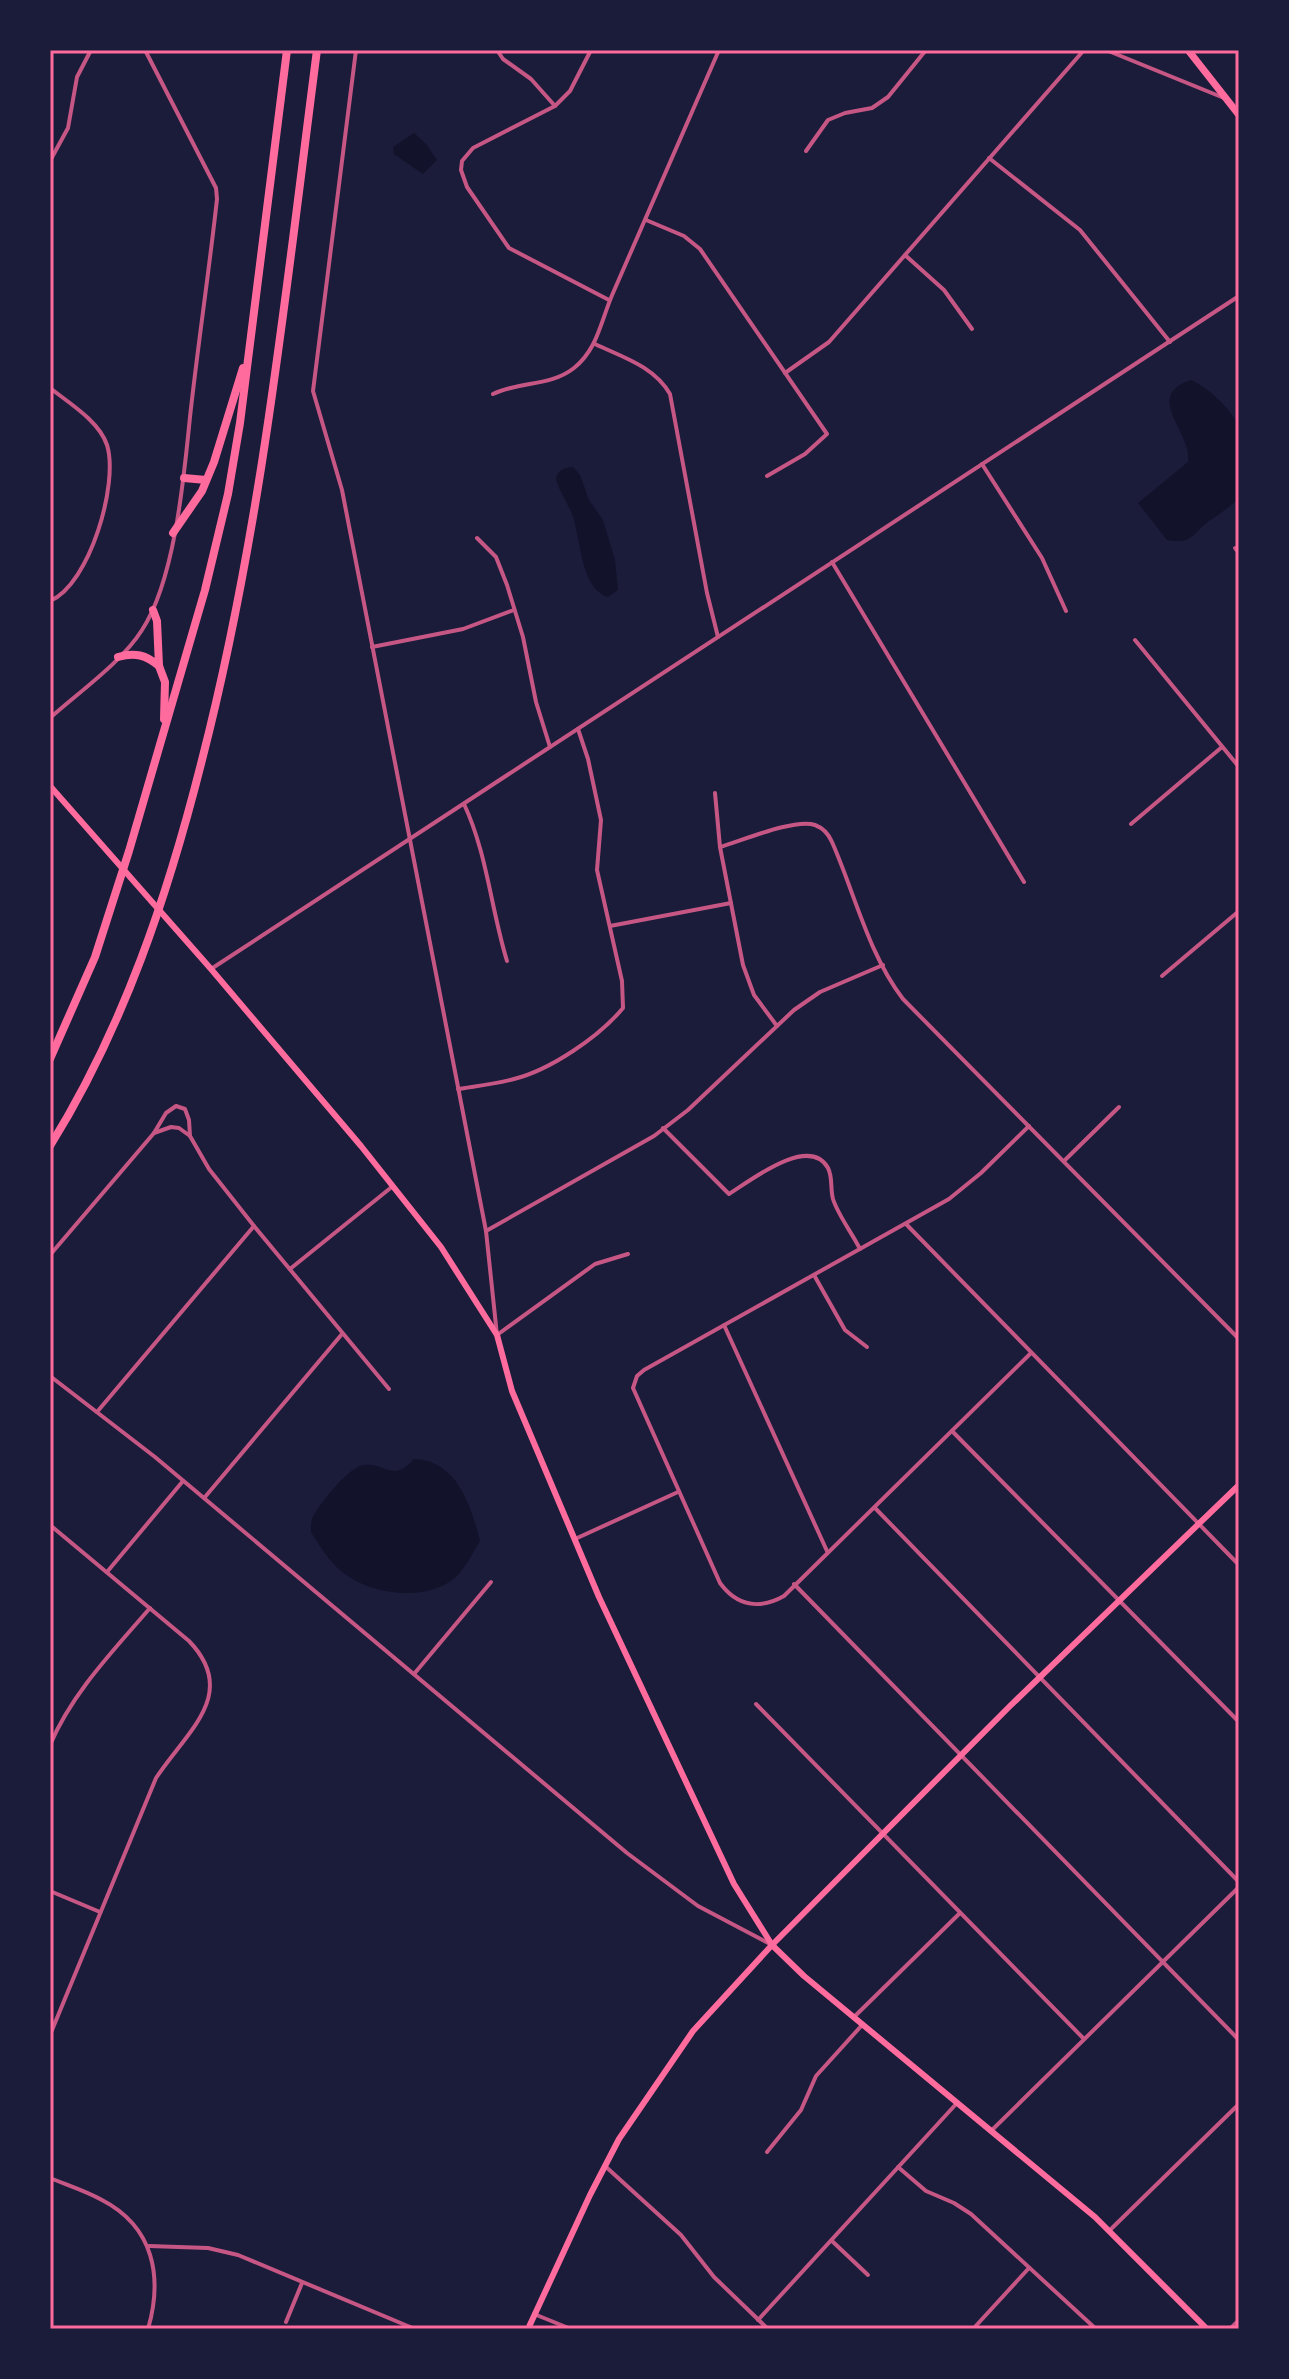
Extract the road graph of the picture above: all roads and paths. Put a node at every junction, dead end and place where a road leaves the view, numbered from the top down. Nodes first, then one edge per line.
1 (91, 50) edge
2 (145, 50) edge
3 (287, 50) edge
4 (317, 50) edge
5 (356, 50) edge
6 (497, 50) edge
7 (591, 50) edge
8 (719, 50) edge
9 (926, 50) edge
10 (1084, 50) edge
11 (1106, 50) edge
12 (1188, 50) edge
13 (1224, 98) junction
14 (555, 106) junction
15 (1239, 115) edge
16 (806, 151) dead end
17 (989, 158) junction
18 (50, 161) edge
19 (646, 220) junction
20 (905, 255) junction
21 (1239, 296) edge
22 (609, 300) junction
23 (972, 329) dead end
24 (1170, 342) junction
25 (250, 344) junction
26 (595, 344) junction
27 (785, 373) junction
28 (50, 388) edge
29 (493, 394) dead end
30 (982, 464) junction
31 (767, 476) dead end
32 (184, 478) junction
33 (206, 480) junction
34 (173, 533) junction
35 (477, 538) dead end
36 (1235, 548) dead end
37 (1239, 553) edge
38 (832, 562) junction
39 (50, 601) edge
40 (153, 610) junction
41 (514, 610) junction
42 (1066, 611) dead end
43 (718, 637) junction
44 (1135, 640) dead end
45 (372, 647) junction
46 (118, 657) junction
47 (159, 666) junction
48 (50, 718) edge
49 (578, 729) junction
50 (161, 741) junction
51 (550, 747) junction
52 (1222, 747) junction
53 (1239, 767) edge
54 (50, 786) edge
55 (715, 793) dead end
56 (464, 804) junction
57 (1131, 824) dead end
58 (408, 840) junction
59 (720, 847) junction
60 (1024, 882) dead end
61 (731, 903) junction
62 (1239, 911) edge
63 (610, 926) junction
64 (507, 961) dead end
65 (883, 965) junction
66 (211, 969) junction
67 (1162, 976) dead end
68 (777, 1026) junction
69 (50, 1059) edge
70 (458, 1089) junction
71 (1119, 1107) dead end
72 (1029, 1126) junction
73 (663, 1128) junction
74 (154, 1133) junction
75 (190, 1136) junction
76 (50, 1146) edge
77 (1064, 1161) junction
78 (393, 1186) junction
79 (906, 1224) junction
80 (254, 1226) junction
81 (486, 1231) junction
82 (860, 1249) junction
83 (628, 1254) dead end
84 (50, 1255) edge
85 (290, 1269) junction
86 (814, 1275) junction
87 (724, 1325) junction
88 (342, 1334) junction
89 (497, 1335) junction
90 (1239, 1339) edge
91 (867, 1347) dead end
92 (1031, 1353) junction
93 (51, 1375) edge
94 (389, 1389) dead end
95 (97, 1412) junction
96 (952, 1431) junction
97 (183, 1481) junction
98 (1239, 1485) edge
99 (678, 1492) junction
100 (204, 1498) junction
101 (874, 1508) junction
102 (50, 1525) edge
103 (1200, 1525) junction
104 (575, 1539) junction
105 (827, 1551) junction
106 (1239, 1565) edge
107 (107, 1572) junction
108 (491, 1582) dead end
109 (794, 1584) junction
110 (1120, 1601) junction
111 (150, 1608) junction
112 (414, 1674) junction
113 (1040, 1678) junction
114 (756, 1704) dead end
115 (1239, 1722) edge
116 (50, 1745) edge
117 (962, 1756) junction
118 (884, 1835) junction
119 (1239, 1884) edge
120 (50, 1891) edge
121 (100, 1912) junction
122 (960, 1913) junction
123 (772, 1945) junction
124 (1163, 1962) junction
125 (854, 2017) junction
126 (863, 2024) junction
127 (50, 2035) edge
128 (1084, 2039) junction
129 (1239, 2040) edge
130 (957, 2103) junction
131 (1239, 2104) edge
132 (991, 2131) junction
133 (767, 2152) dead end
134 (605, 2166) junction
135 (898, 2167) junction
136 (50, 2178) edge
137 (1109, 2231) junction
138 (832, 2241) junction
139 (149, 2246) junction
140 (1029, 2268) junction
141 (868, 2275) dead end
142 (302, 2283) junction
143 (534, 2314) junction
144 (758, 2320) junction
145 (1239, 2320) edge
146 (286, 2322) dead end
147 (148, 2329) edge
148 (415, 2329) edge
149 (528, 2329) edge
150 (571, 2329) edge
151 (768, 2329) edge
152 (973, 2329) edge
153 (1096, 2329) edge
154 (1207, 2329) edge
155 (1230, 2329) edge

1 - 18 street
2 - 32 street
3 - 25 highway
4 - 76 highway
5 - 45 street
6 - 14 street
7 - 14 street
8 - 19 street
9 - 16 street
10 - 17 street
11 - 13 street
12 - 13 main road
13 - 15 main road
14 - 22 street
17 - 20 street
17 - 24 street
19 - 22 street
19 - 27 street
20 - 23 street
20 - 27 street
21 - 24 street
22 - 26 street
24 - 30 street
25 - 33 highway
25 - 50 highway
26 - 29 street
26 - 43 street
27 - 31 street
28 - 39 street
30 - 38 street
30 - 42 street
32 - 33 highway
32 - 34 street
33 - 34 highway
34 - 40 street
35 - 41 street
36 - 37 street
38 - 43 street
38 - 60 street
40 - 46 street
40 - 47 highway
41 - 45 street
41 - 51 street
43 - 49 street
44 - 52 street
45 - 58 street
46 - 47 highway
46 - 48 street
47 - 50 highway
49 - 51 street
49 - 63 street
50 - 69 highway
51 - 56 street
52 - 53 street
52 - 57 street
54 - 66 main road
55 - 59 street
56 - 58 street
56 - 64 street
58 - 66 street
58 - 70 street
59 - 61 street
59 - 65 street
61 - 63 street
61 - 68 street
62 - 67 street
63 - 70 street
65 - 68 street
65 - 72 street
66 - 78 main road
68 - 73 street
70 - 81 street
71 - 77 street
72 - 77 street
72 - 79 street
73 - 81 street
73 - 82 street
74 - 75 street
74 - 75 street
74 - 84 street
75 - 80 street
77 - 90 street
78 - 85 street
78 - 89 main road
79 - 82 street
79 - 92 street
80 - 85 street
80 - 95 street
81 - 89 street
82 - 86 street
83 - 89 street
85 - 88 street
86 - 87 street
86 - 91 street
87 - 99 street
87 - 105 street
88 - 94 street
88 - 100 street
89 - 104 main road
92 - 96 street
92 - 103 street
93 - 95 street
95 - 97 street
96 - 101 street
96 - 110 street
97 - 100 street
97 - 107 street
98 - 103 main road
99 - 104 street
99 - 109 street
100 - 112 street
101 - 105 street
101 - 113 street
102 - 107 street
103 - 106 street
103 - 110 main road
104 - 123 main road
105 - 109 street
107 - 111 street
108 - 112 street
109 - 117 street
110 - 113 main road
110 - 115 street
111 - 116 street
111 - 121 street
112 - 123 street
113 - 117 main road
113 - 119 street
114 - 118 street
117 - 118 main road
117 - 124 street
118 - 122 street
118 - 123 main road
119 - 124 street
120 - 121 street
121 - 127 street
122 - 125 street
122 - 128 street
123 - 125 main road
123 - 134 main road
124 - 128 street
124 - 129 street
125 - 126 main road
126 - 130 main road
126 - 133 street
128 - 132 street
130 - 132 main road
130 - 135 street
131 - 137 street
132 - 137 main road
134 - 143 main road
134 - 144 street
135 - 138 street
135 - 140 street
136 - 139 street
137 - 154 main road
138 - 141 street
138 - 144 street
139 - 142 street
139 - 147 street
140 - 152 street
140 - 153 street
142 - 146 street
142 - 148 street
143 - 149 main road
143 - 150 street
144 - 151 street
145 - 155 street

